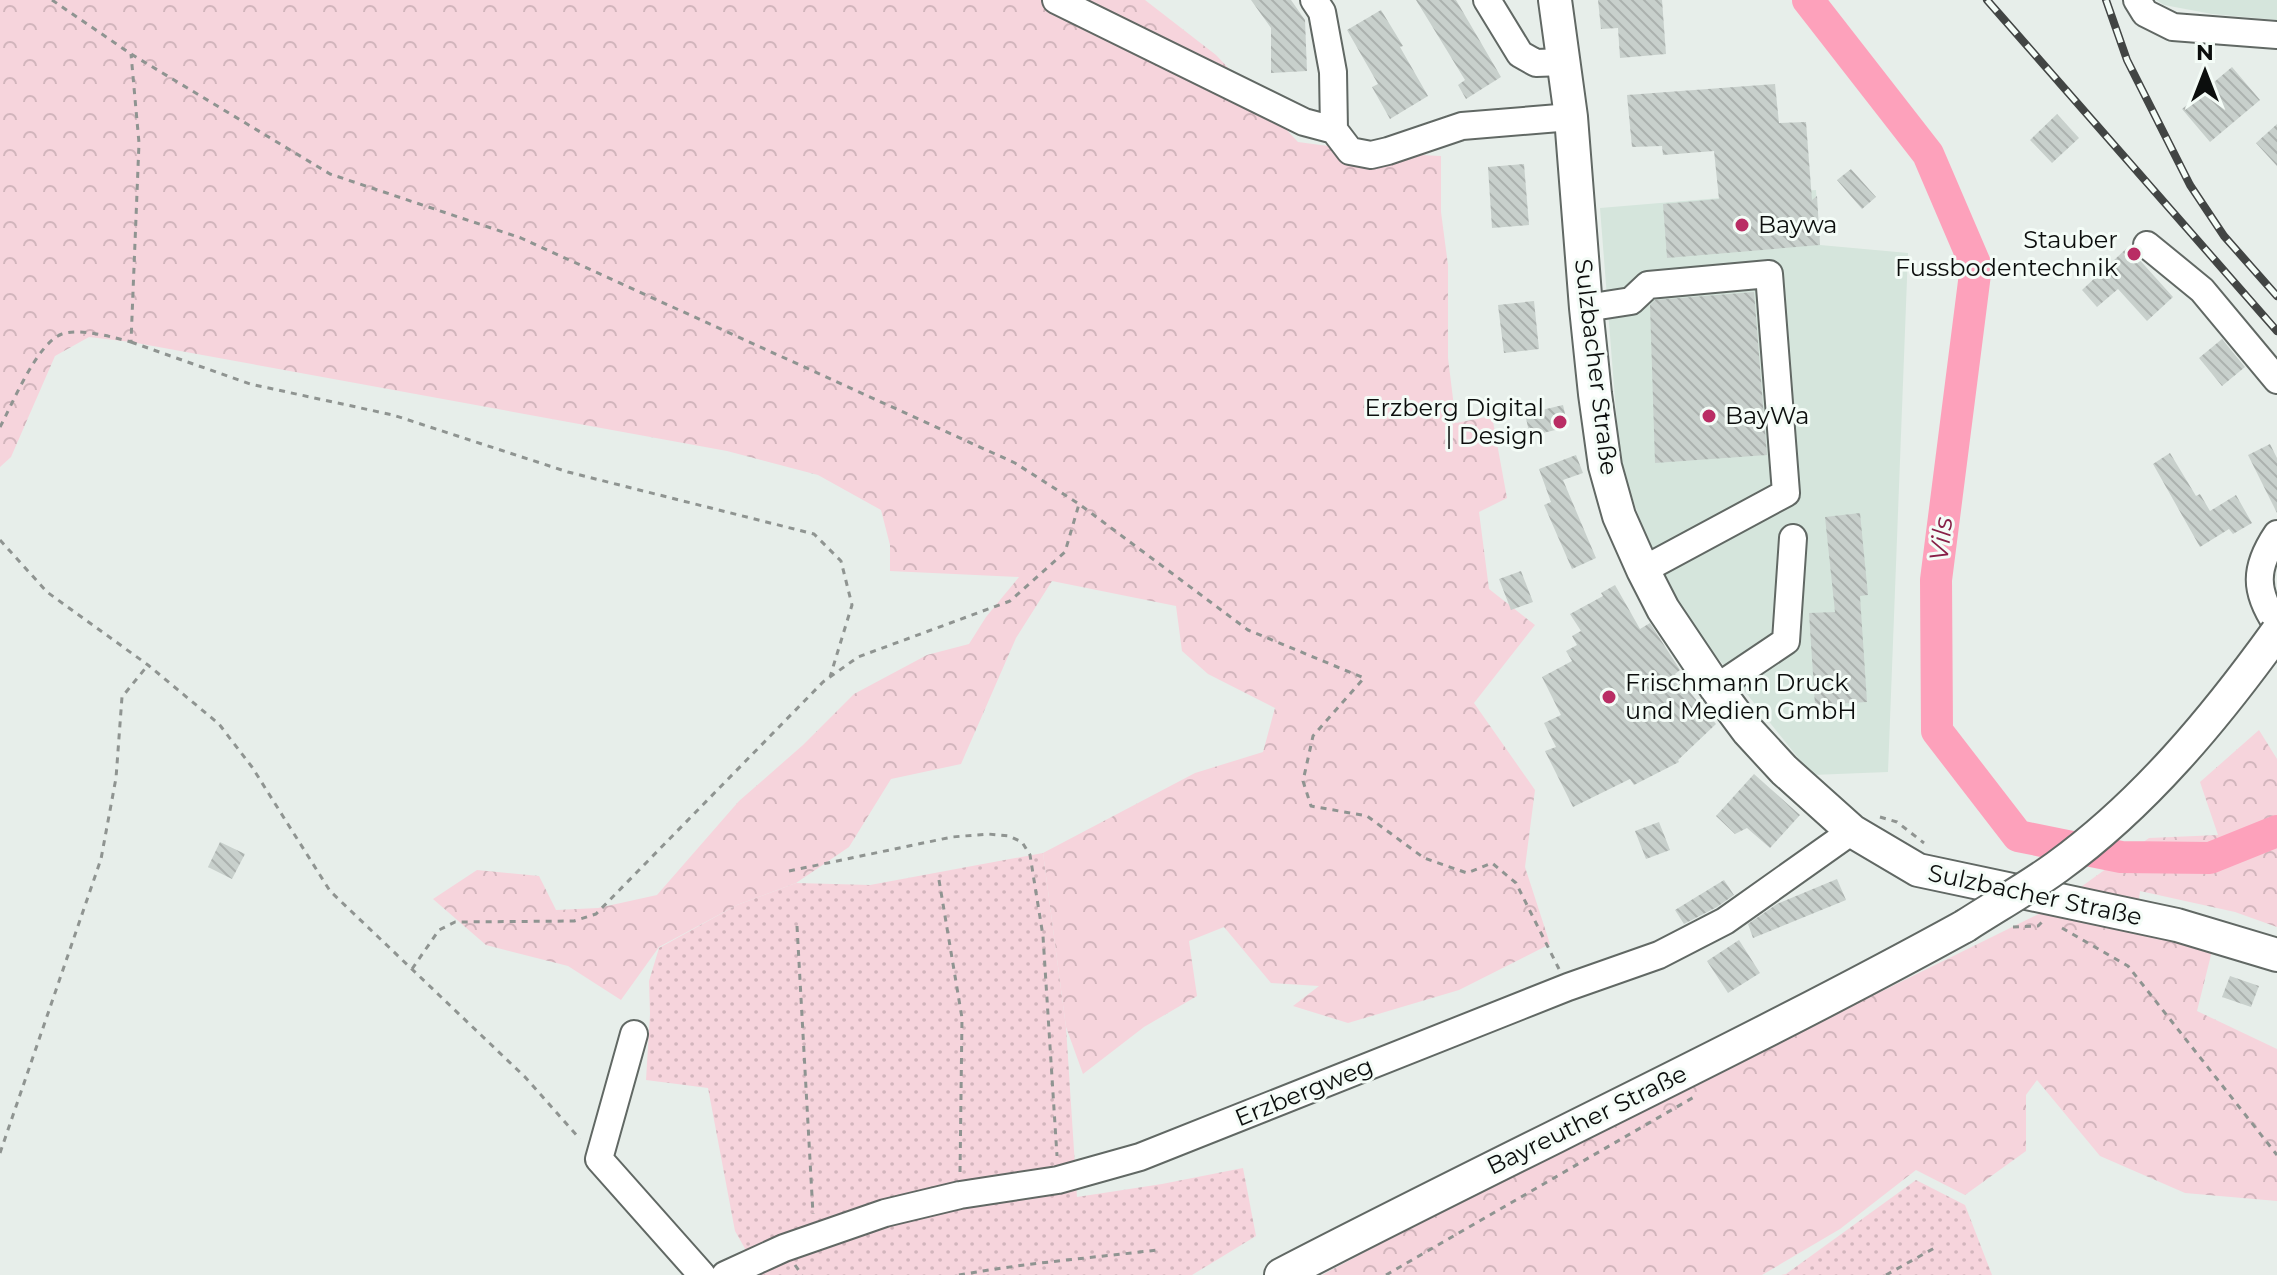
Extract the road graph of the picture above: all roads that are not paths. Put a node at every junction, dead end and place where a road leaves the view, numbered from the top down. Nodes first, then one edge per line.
1 (1056, 0) edge
2 (1314, 0) edge
3 (1487, 0) edge
4 (1555, 0) edge
5 (2137, 0) edge
6 (2277, 35) edge
7 (1564, 62) junction
8 (1571, 117) junction
9 (1334, 130) junction
10 (2147, 245) dead end
11 (1586, 308) junction
12 (2277, 380) edge
13 (2277, 534) edge
14 (1793, 538) dead end
15 (1643, 570) junction
16 (2277, 625) edge
17 (2277, 632) edge
18 (1716, 688) junction
19 (1852, 831) junction
20 (2277, 955) edge
21 (634, 1034) dead end
22 (702, 1275) edge
23 (725, 1275) edge
24 (1281, 1275) edge

1 - 9 street
2 - 9 street
3 - 7 street
4 - 7 main road, Sulzbacher Straße
5 - 6 street
7 - 8 main road, Sulzbacher Straße
8 - 9 street
8 - 11 main road, Sulzbacher Straße
10 - 12 street
11 - 15 main road, Sulzbacher Straße
11 - 15 street
13 - 16 street
14 - 18 street
15 - 18 main road, Sulzbacher Straße
17 - 24 main road, Bayreuther Straße, bridge
18 - 19 main road, Sulzbacher Straße
19 - 20 main road, Sulzbacher Straße
19 - 23 street, Erzbergweg
21 - 22 street

